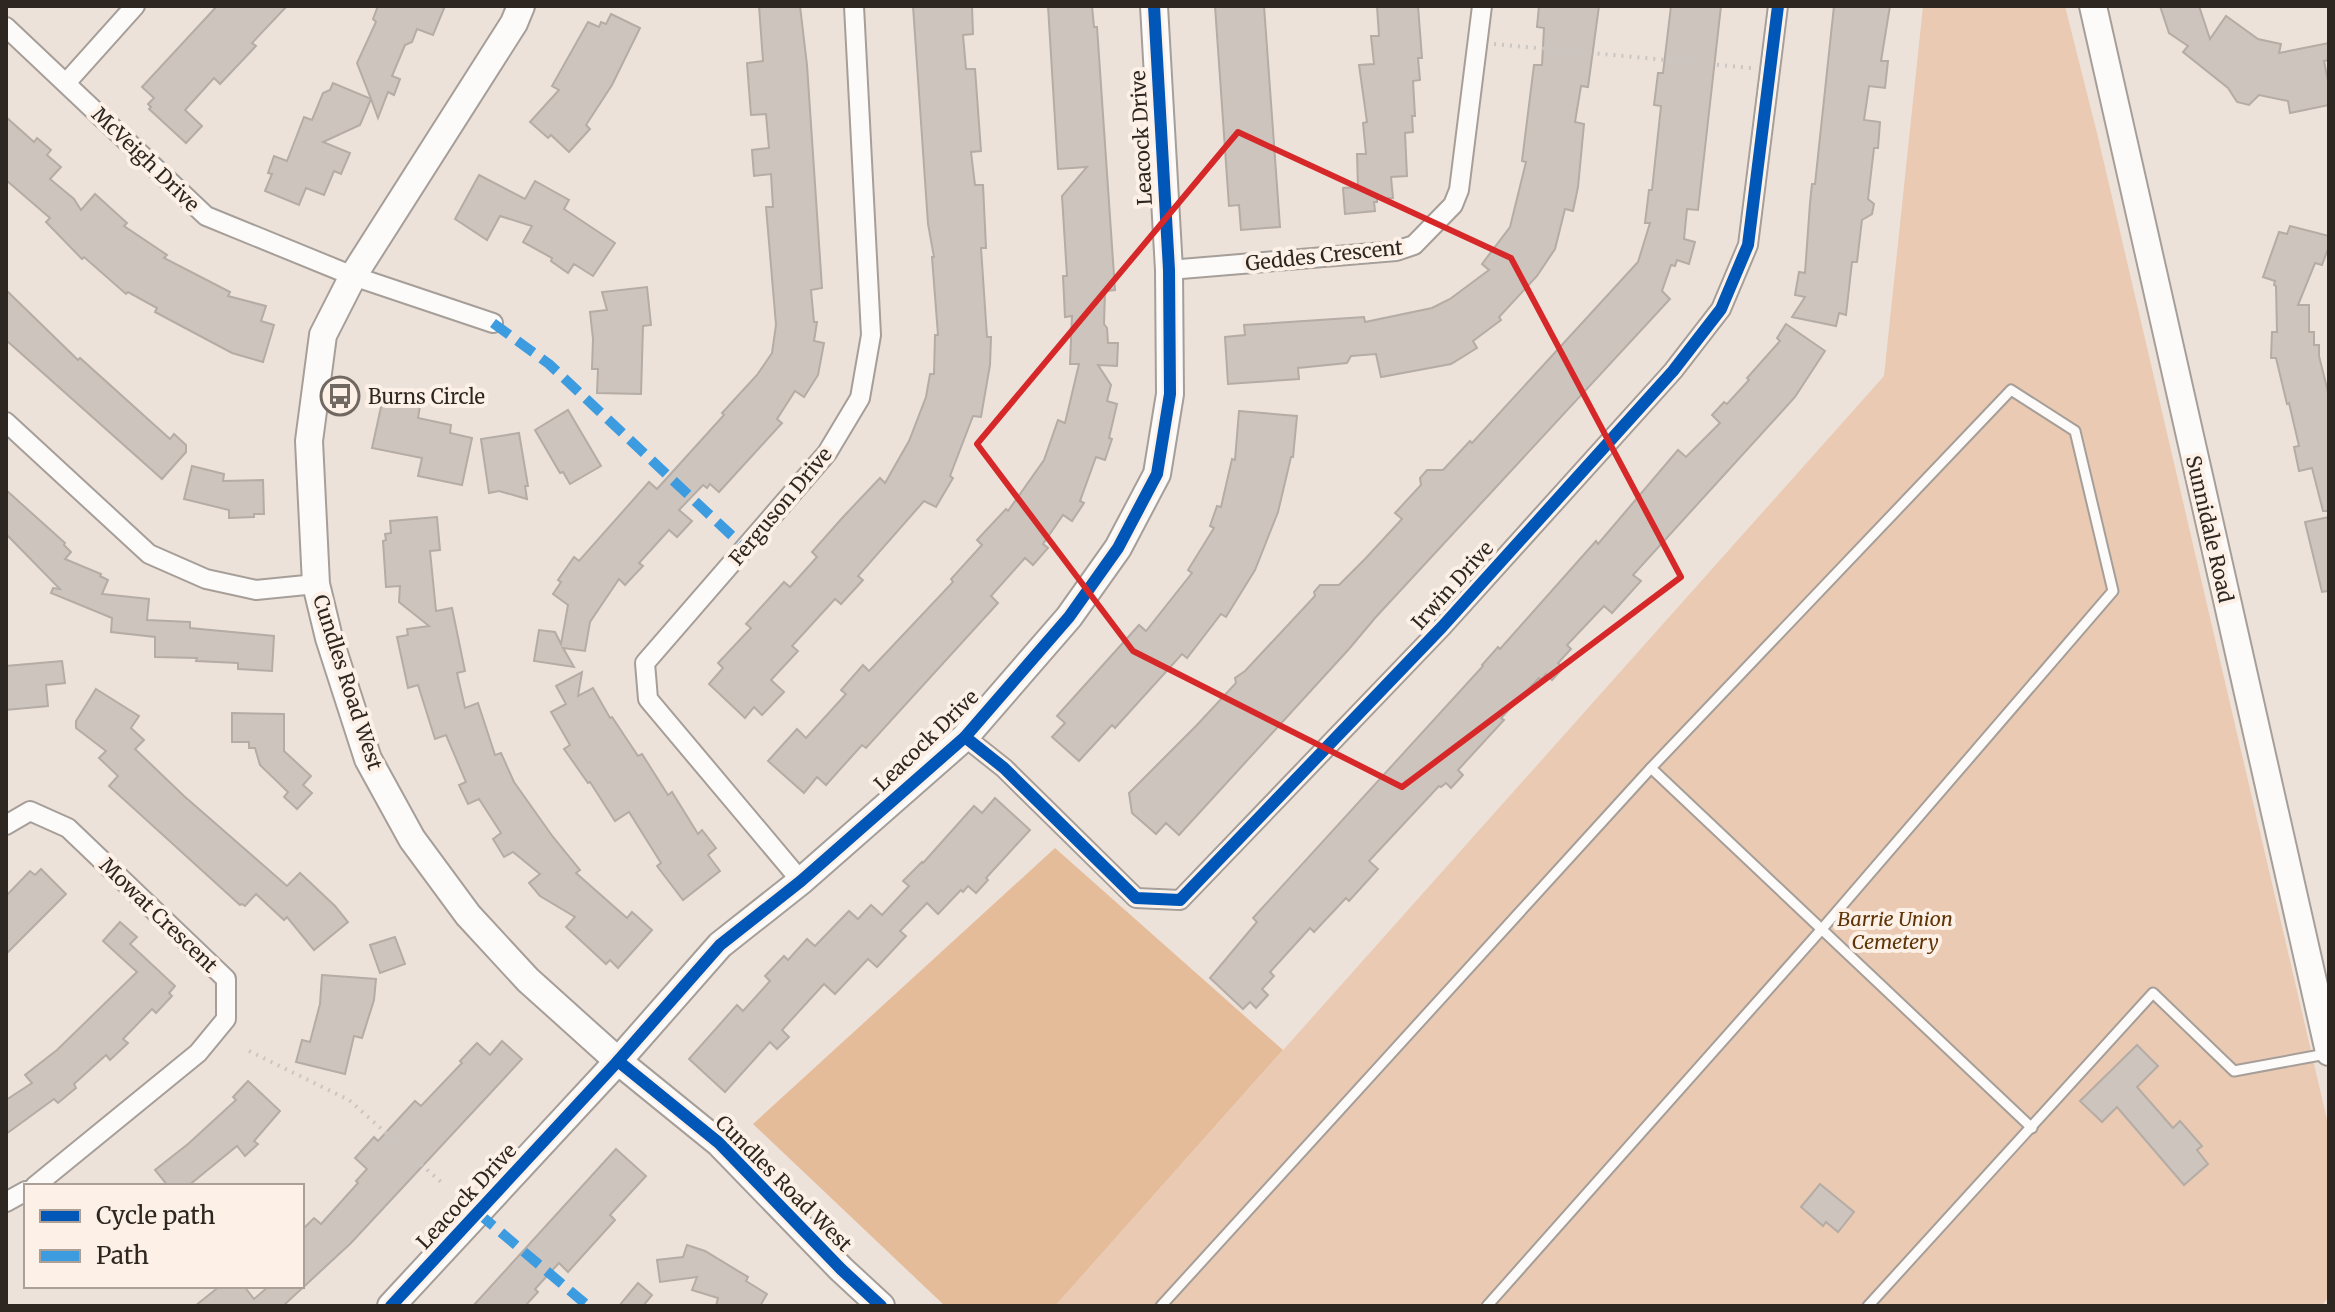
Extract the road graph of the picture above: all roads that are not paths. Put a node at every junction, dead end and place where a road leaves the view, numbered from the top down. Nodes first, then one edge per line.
1 (135, 6) edge
2 (521, 6) edge
3 (854, 6) edge
4 (1154, 6) edge
5 (1482, 6) edge
6 (1778, 6) edge
7 (2093, 6) edge
8 (6, 27) edge
9 (66, 83) junction
10 (1169, 270) junction
11 (353, 276) junction
12 (493, 323) dead end
13 (6, 422) edge
14 (316, 584) junction
15 (965, 737) junction
16 (1651, 768) junction
17 (6, 825) edge
18 (801, 881) junction
19 (1821, 930) junction
20 (2329, 1053) edge
21 (618, 1061) junction
22 (2032, 1128) junction
23 (37, 1184) edge
24 (24, 1192) edge
25 (6, 1202) edge
26 (391, 1306) edge
27 (881, 1306) edge
28 (1161, 1306) edge
29 (1487, 1306) edge
30 (1868, 1306) edge

1 - 9 street
2 - 11 street, Cundles Road West
3 - 18 street, Ferguson Drive
4 - 10 street, Leacock Drive
5 - 10 street, Geddes Crescent
6 - 15 street, Irwin Drive
7 - 20 street, Sunnidale Road
8 - 9 street, McVeigh Drive
9 - 11 street, McVeigh Drive
10 - 15 street, Leacock Drive
11 - 12 street, McVeigh Drive
11 - 14 street, Cundles Road West
13 - 14 street
14 - 21 street, Cundles Road West
15 - 18 street, Leacock Drive
16 - 19 lane
16 - 19 lane
16 - 28 lane
17 - 23 street, Mowat Crescent
18 - 21 street, Leacock Drive
19 - 22 lane
19 - 29 lane
20 - 22 lane
21 - 26 street, Leacock Drive
21 - 27 street, Cundles Road West
22 - 30 lane
24 - 25 street

